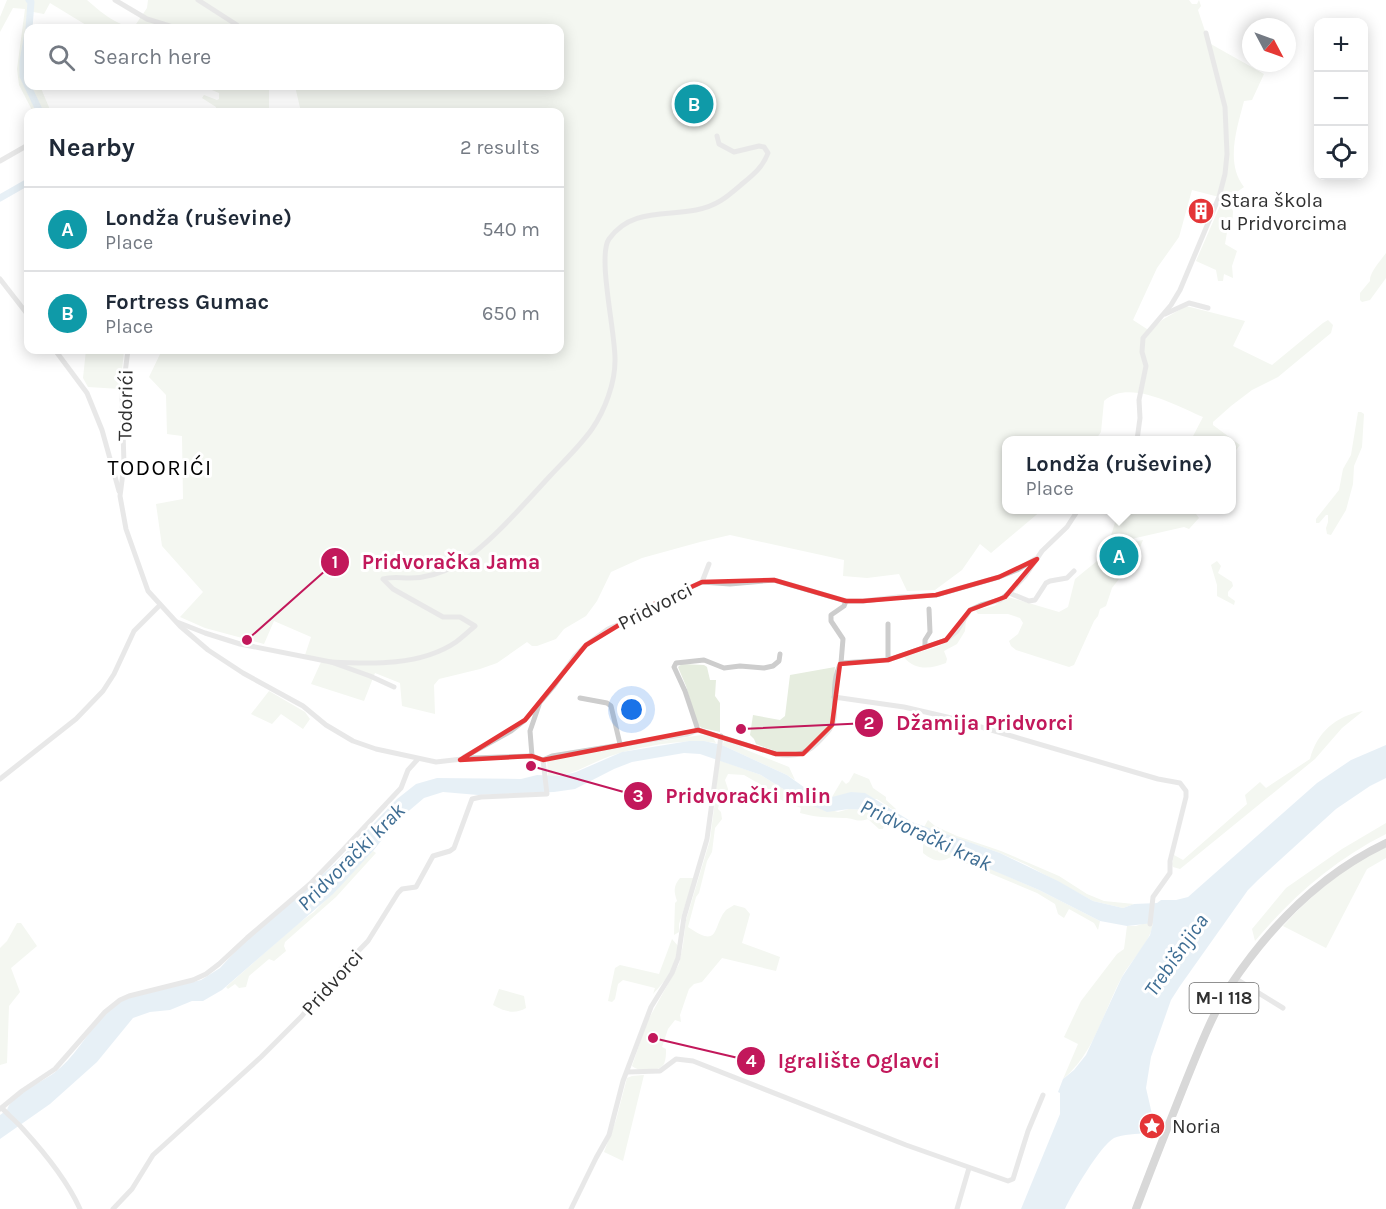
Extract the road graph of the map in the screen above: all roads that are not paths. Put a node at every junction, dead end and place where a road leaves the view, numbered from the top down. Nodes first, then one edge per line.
1 (115, 0) edge
2 (198, 0) edge
3 (163, 24) edge
4 (235, 24) edge
5 (1206, 33) dead end
6 (717, 136) dead end
7 (24, 147) edge
8 (0, 161) edge
9 (0, 279) edge
10 (1208, 308) dead end
11 (24, 310) edge
12 (1161, 316) junction
13 (58, 354) edge
14 (127, 354) edge
15 (1138, 436) edge
16 (120, 496) junction
17 (1075, 514) edge
18 (1036, 559) junction
19 (709, 564) dead end
20 (1074, 571) dead end
21 (702, 582) junction
22 (1009, 593) junction
23 (846, 601) junction
24 (160, 605) junction
25 (929, 609) dead end
26 (175, 621) junction
27 (888, 624) dead end
28 (926, 647) junction
29 (780, 654) dead end
30 (888, 660) junction
31 (331, 662) junction
32 (841, 663) junction
33 (394, 687) dead end
34 (834, 697) junction
35 (580, 698) dead end
36 (540, 704) junction
37 (698, 730) junction
38 (721, 736) junction
39 (620, 744) junction
40 (532, 756) junction
41 (418, 759) junction
42 (460, 760) junction
43 (543, 760) junction
44 (0, 779) edge
45 (1386, 843) edge
46 (1150, 924) dead end
47 (1236, 979) junction
48 (1283, 1008) dead end
49 (627, 1072) junction
50 (1043, 1095) dead end
51 (2, 1109) edge
52 (969, 1168) junction
53 (80, 1209) edge
54 (113, 1209) edge
55 (571, 1209) edge
56 (957, 1209) edge
57 (1136, 1209) edge

1 - 3 street
2 - 4 street
5 - 12 street
6 - 31 street
7 - 8 street
9 - 11 street
10 - 12 street
12 - 15 street
13 - 16 street, Todorići
14 - 16 street, Todorići
16 - 24 street, Todorići
17 - 18 street
18 - 22 street
18 - 23 street
19 - 21 street, Pridvorci
20 - 22 street
21 - 23 street
21 - 36 street, Pridvorci
22 - 28 street
23 - 32 street
24 - 26 street, Pridvorci
24 - 44 street
25 - 28 street
26 - 31 street
26 - 41 street, Pridvorci
27 - 30 street
28 - 30 street
29 - 37 street
30 - 32 street
31 - 33 street
32 - 34 street
34 - 38 street
34 - 46 street
35 - 39 street
36 - 40 street
36 - 42 street, Pridvorci
37 - 38 street
37 - 39 street
38 - 49 street
39 - 43 street
40 - 42 street, Pridvorci
40 - 43 street, Pridvorci
41 - 42 street, Pridvorci
41 - 51 street
43 - 54 street, Pridvorci
45 - 47 main road, M-I 118
47 - 48 street
47 - 57 main road, M-I 118
49 - 52 street
49 - 55 street
50 - 52 street
51 - 53 street
52 - 56 street

